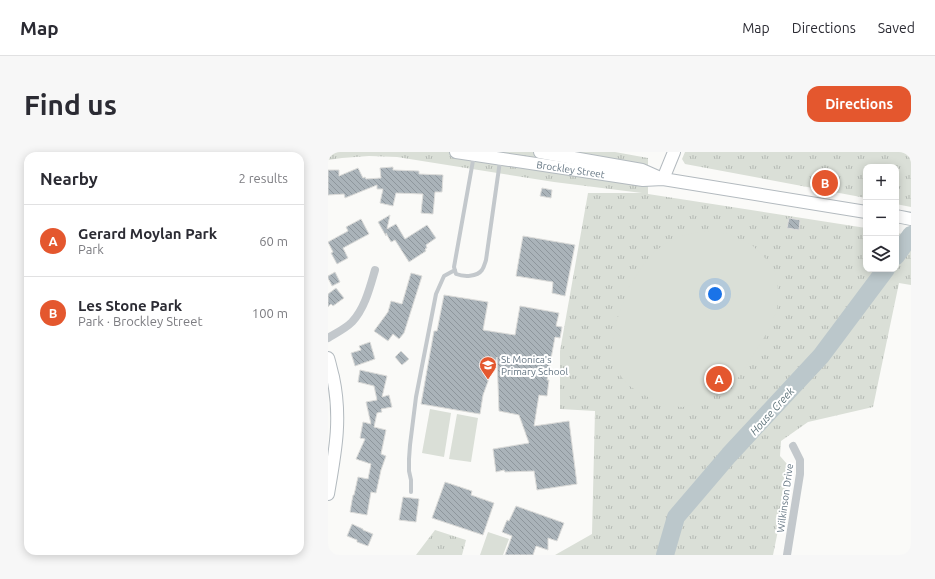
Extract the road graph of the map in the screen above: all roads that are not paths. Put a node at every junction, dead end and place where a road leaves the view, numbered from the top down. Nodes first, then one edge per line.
1 (456, 152) edge
2 (540, 152) edge
3 (674, 152) edge
4 (474, 155) junction
5 (500, 155) edge
6 (663, 179) junction
7 (863, 212) edge
8 (899, 217) edge
9 (911, 219) edge
10 (375, 270) dead end
11 (455, 270) junction
12 (328, 338) edge
13 (328, 358) edge
14 (793, 446) dead end
15 (411, 492) dead end
16 (328, 494) edge
17 (786, 555) edge

1 - 4 main road, Brockley Street
2 - 6 main road, Brockley Street
3 - 6 main road
4 - 5 main road, Brockley Street
4 - 11 lane
5 - 6 main road, Brockley Street
5 - 11 lane
6 - 7 main road, Brockley Street
8 - 9 main road
10 - 12 street
11 - 15 lane
13 - 16 main road
14 - 17 street, Wilkinson Drive

